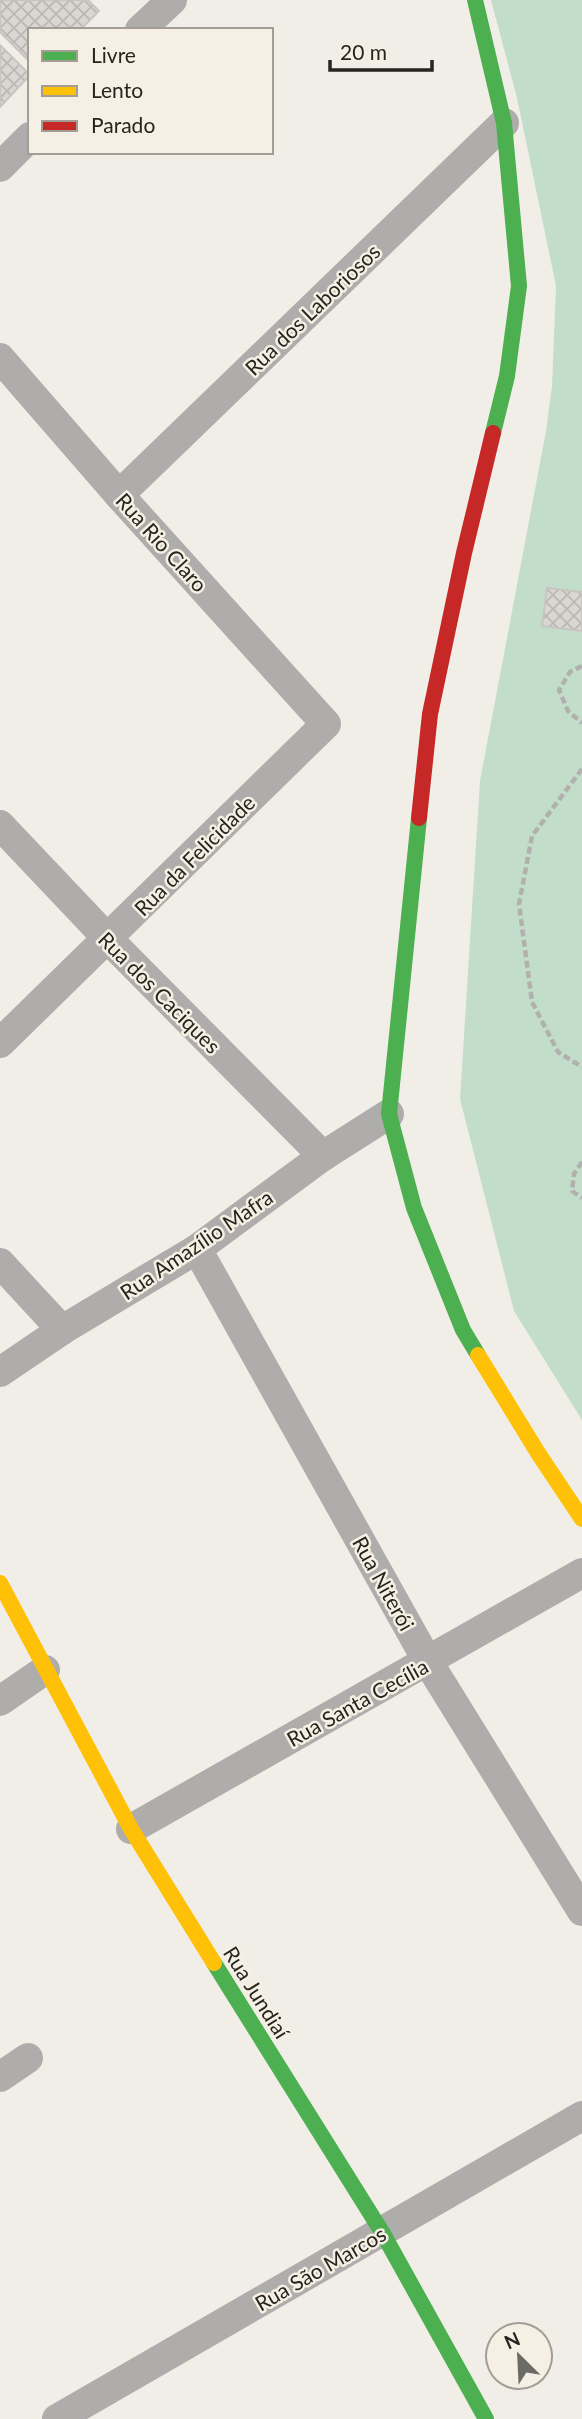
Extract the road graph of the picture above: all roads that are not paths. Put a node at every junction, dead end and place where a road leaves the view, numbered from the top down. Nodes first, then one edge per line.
1 (172, 0) edge
2 (475, 0) edge
3 (141, 28) edge
4 (504, 123) junction
5 (28, 139) edge
6 (0, 167) edge
7 (0, 358) edge
8 (119, 495) junction
9 (326, 724) joint
10 (0, 825) edge
11 (108, 939) junction
12 (0, 1043) edge
13 (389, 1114) junction
14 (323, 1156) junction
15 (197, 1249) junction
16 (0, 1264) edge
17 (62, 1330) junction
18 (0, 1372) edge
19 (582, 1519) edge
20 (582, 1573) edge
21 (0, 1583) edge
22 (429, 1662) junction
23 (45, 1670) junction
24 (0, 1701) edge
25 (131, 1829) junction
26 (582, 1911) edge
27 (28, 2057) dead end
28 (0, 2077) edge
29 (582, 2116) edge
30 (382, 2232) junction
31 (57, 2419) edge
32 (486, 2419) edge

1 - 3 street
2 - 4 street
4 - 8 street, Rua dos Laboriosos
4 - 13 street
5 - 6 street
7 - 8 street, Rua Rio Claro
8 - 9 street, Rua Rio Claro
9 - 11 street, Rua da Felicidade
10 - 11 street, Rua dos Caciques
11 - 12 street, Rua da Felicidade
11 - 14 street, Rua dos Caciques
13 - 14 street, Rua Amazílio Mafra
13 - 19 street
14 - 15 street, Rua Amazílio Mafra
15 - 17 street, Rua Amazílio Mafra
15 - 22 street, Rua Niterói
16 - 17 street
17 - 18 street, Rua Amazílio Mafra
20 - 22 street, Rua Santa Cecília
21 - 23 street, Rua Jundiaí
22 - 25 street, Rua Santa Cecília
22 - 26 street, Rua Niterói
23 - 24 street
23 - 25 street, Rua Jundiaí
25 - 30 street, Rua Jundiaí
27 - 28 street
29 - 30 street, Rua São Marcos
30 - 31 street, Rua São Marcos
30 - 32 street, Rua Jundiaí

